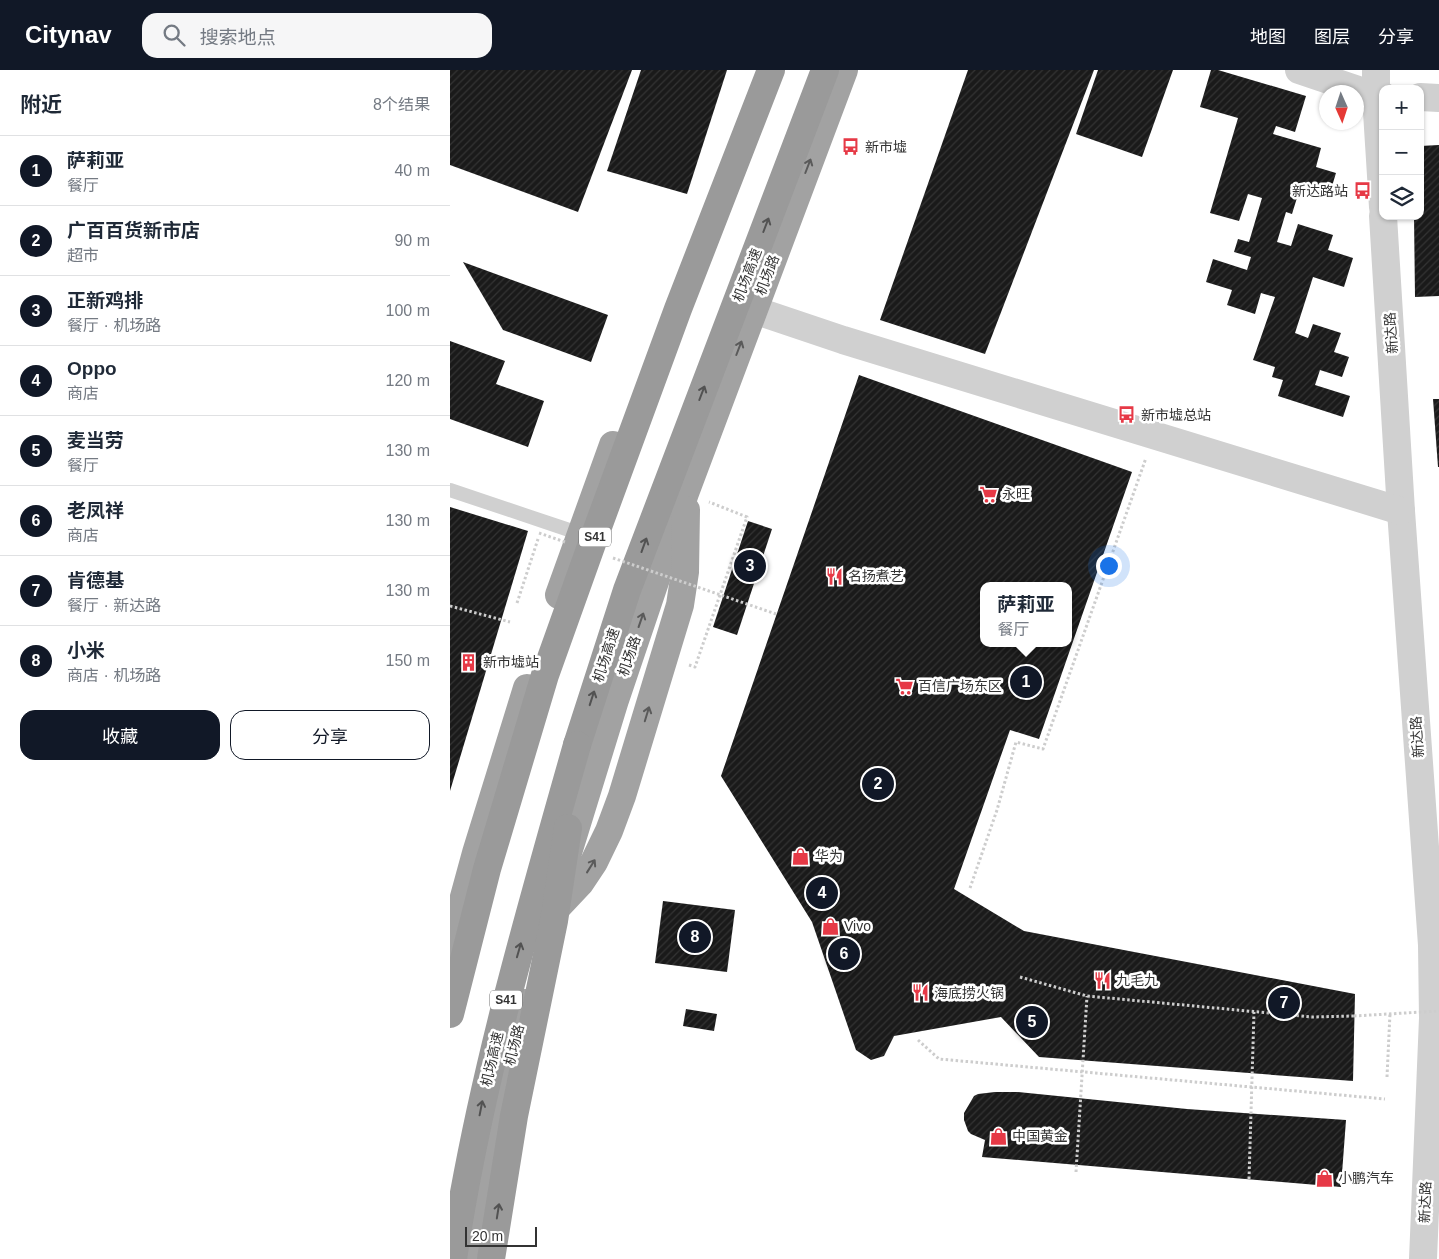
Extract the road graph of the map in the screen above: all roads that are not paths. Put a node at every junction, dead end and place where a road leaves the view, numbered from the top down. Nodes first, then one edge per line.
1 (756, 70) edge
2 (771, 70) edge
3 (824, 70) edge
4 (844, 70) edge
5 (1299, 70) edge
6 (1378, 87) edge
7 (1424, 97) edge
8 (1439, 98) edge
9 (1382, 175) edge
10 (1383, 220) edge
11 (754, 310) junction
12 (450, 490) edge
13 (1401, 511) junction
14 (574, 538) junction
15 (577, 745) junction
16 (487, 868) junction
17 (1436, 945) edge
18 (450, 948) edge
19 (450, 995) edge
20 (450, 1014) edge
21 (453, 1259) edge
22 (468, 1259) edge
23 (491, 1259) edge
24 (1423, 1259) edge

1 - 14 highway
2 - 16 highway, S41, bridge
15 -> 3 highway, 机场高速 / S41
11 -> 4 highway, 机场路
5 - 6 street
6 - 9 street
7 - 8 street
10 - 13 street, 新达路
11 - 13 street
22 -> 11 highway, 机场路
12 - 14 lane
13 - 17 street, 新达路
14 - 18 highway
21 -> 15 highway, 机场高速 / S41, bridge
23 -> 15 highway, bridge
16 - 19 highway, bridge
16 - 20 highway, S41, bridge
17 - 24 street, 新达路

